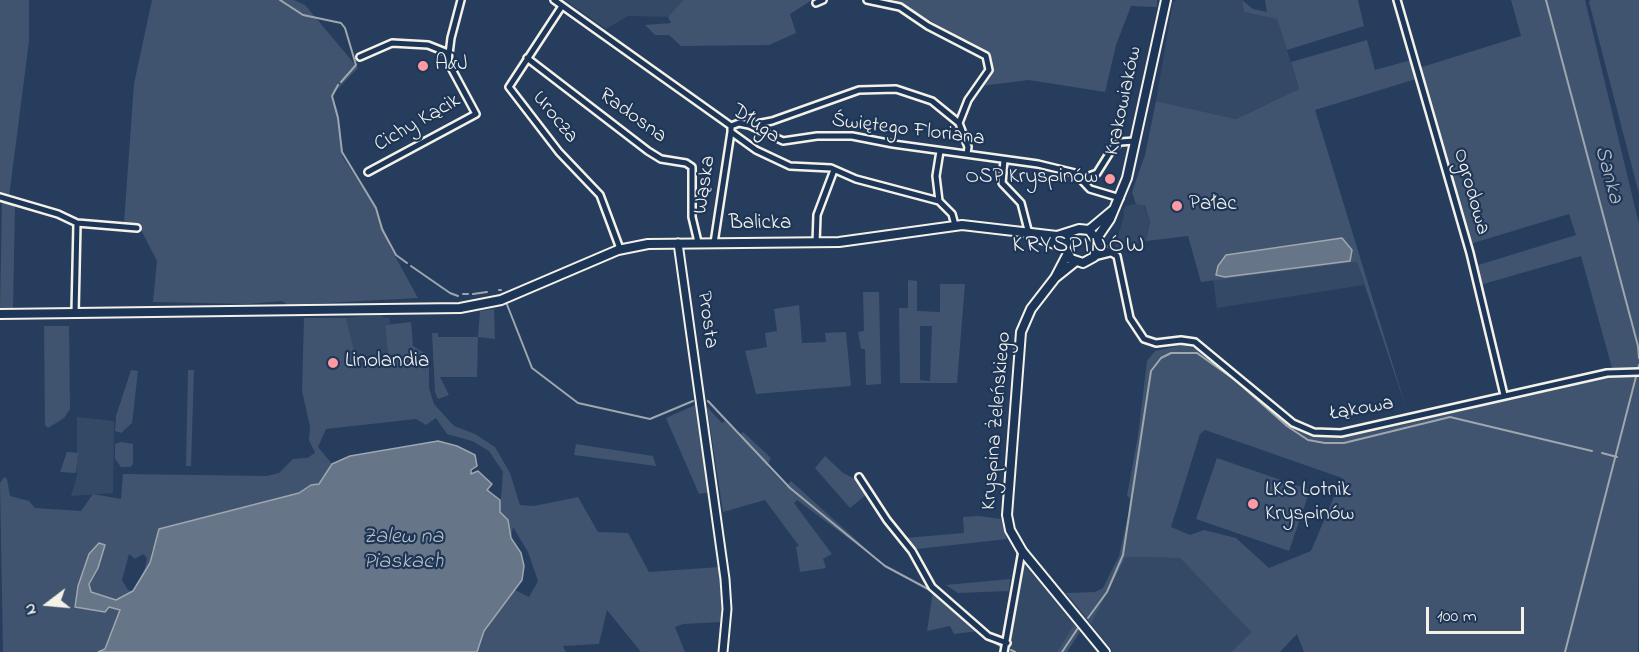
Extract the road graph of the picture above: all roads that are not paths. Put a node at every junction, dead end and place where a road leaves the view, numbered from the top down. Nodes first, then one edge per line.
1 (461, 0) edge
2 (554, 0) edge
3 (824, 0) edge
4 (867, 0) edge
5 (1166, 0) edge
6 (1397, 0) edge
7 (816, 3) dead end
8 (562, 6) junction
9 (448, 53) junction
10 (360, 57) dead end
11 (527, 58) junction
12 (959, 123) junction
13 (749, 125) junction
14 (731, 129) junction
15 (1135, 141) junction
16 (940, 151) junction
17 (967, 154) junction
18 (1004, 160) junction
19 (834, 170) junction
20 (368, 172) dead end
21 (1082, 179) junction
22 (0, 197) edge
23 (1120, 198) junction
24 (939, 201) junction
25 (1115, 208) junction
26 (77, 223) junction
27 (955, 225) junction
28 (137, 228) dead end
29 (1089, 230) junction
30 (1029, 234) junction
31 (1070, 234) junction
32 (698, 242) junction
33 (1098, 242) junction
34 (678, 243) junction
35 (714, 243) junction
36 (816, 243) junction
37 (618, 250) junction
38 (1066, 251) junction
39 (1110, 253) junction
40 (1094, 258) junction
41 (1076, 262) junction
42 (1055, 278) junction
43 (75, 313) junction
44 (0, 314) edge
45 (1639, 372) edge
46 (1504, 395) junction
47 (860, 477) dead end
48 (1022, 551) junction
49 (1006, 647) edge
50 (723, 652) edge
51 (1105, 652) edge

1 - 9 street
2 - 8 street, Długa
3 - 7 street
4 - 12 street
5 - 15 main road, Krakowiaków
6 - 46 street, Ogrodowa
8 - 11 street, Urocza
8 - 14 street, Długa
9 - 10 street
9 - 20 street, Cichy Kącik
11 - 32 street, Radosna
11 - 37 street, Urocza
12 - 13 street
12 - 17 street
13 - 14 street, Świętego Floriana
13 - 16 street, Świętego Floriana
14 - 19 street, Długa
14 - 35 street, Wąska
15 - 21 street
15 - 23 main road, Krakowiaków
16 - 17 street, Świętego Floriana
16 - 24 street
17 - 18 street, Świętego Floriana
18 - 21 street, Świętego Floriana
18 - 30 street
19 - 24 street, Długa
19 - 36 street
21 - 23 street, Świętego Floriana
22 - 26 street
23 - 25 main road, Krakowiaków
24 - 27 street
25 - 29 main road, Krakowiaków
25 - 33 main road, Krakowiaków
26 - 28 street
26 - 43 street
27 - 30 main road, Balicka
27 - 36 main road, Balicka
29 - 31 main road
29 - 33 main road
30 - 31 main road, Balicka
30 - 38 main road, Balicka
31 - 38 main road
32 - 34 main road, Balicka
32 - 35 main road, Balicka
33 - 39 street
33 - 40 main road
34 - 37 main road, Balicka
34 - 50 street, Prosta
35 - 36 main road, Balicka
37 - 43 main road, Balicka
38 - 41 main road
38 - 42 main road, Kryspina Żeleńskiego
39 - 40 street
39 - 46 street, Łąkowa
40 - 41 main road
41 - 42 main road, Kryspina Żeleńskiego
42 - 48 main road, Kryspina Żeleńskiego
43 - 44 main road, Balicka
45 - 46 street, Łąkowa
47 - 49 street
48 - 49 street
48 - 51 main road, Kryspina Żeleńskiego

